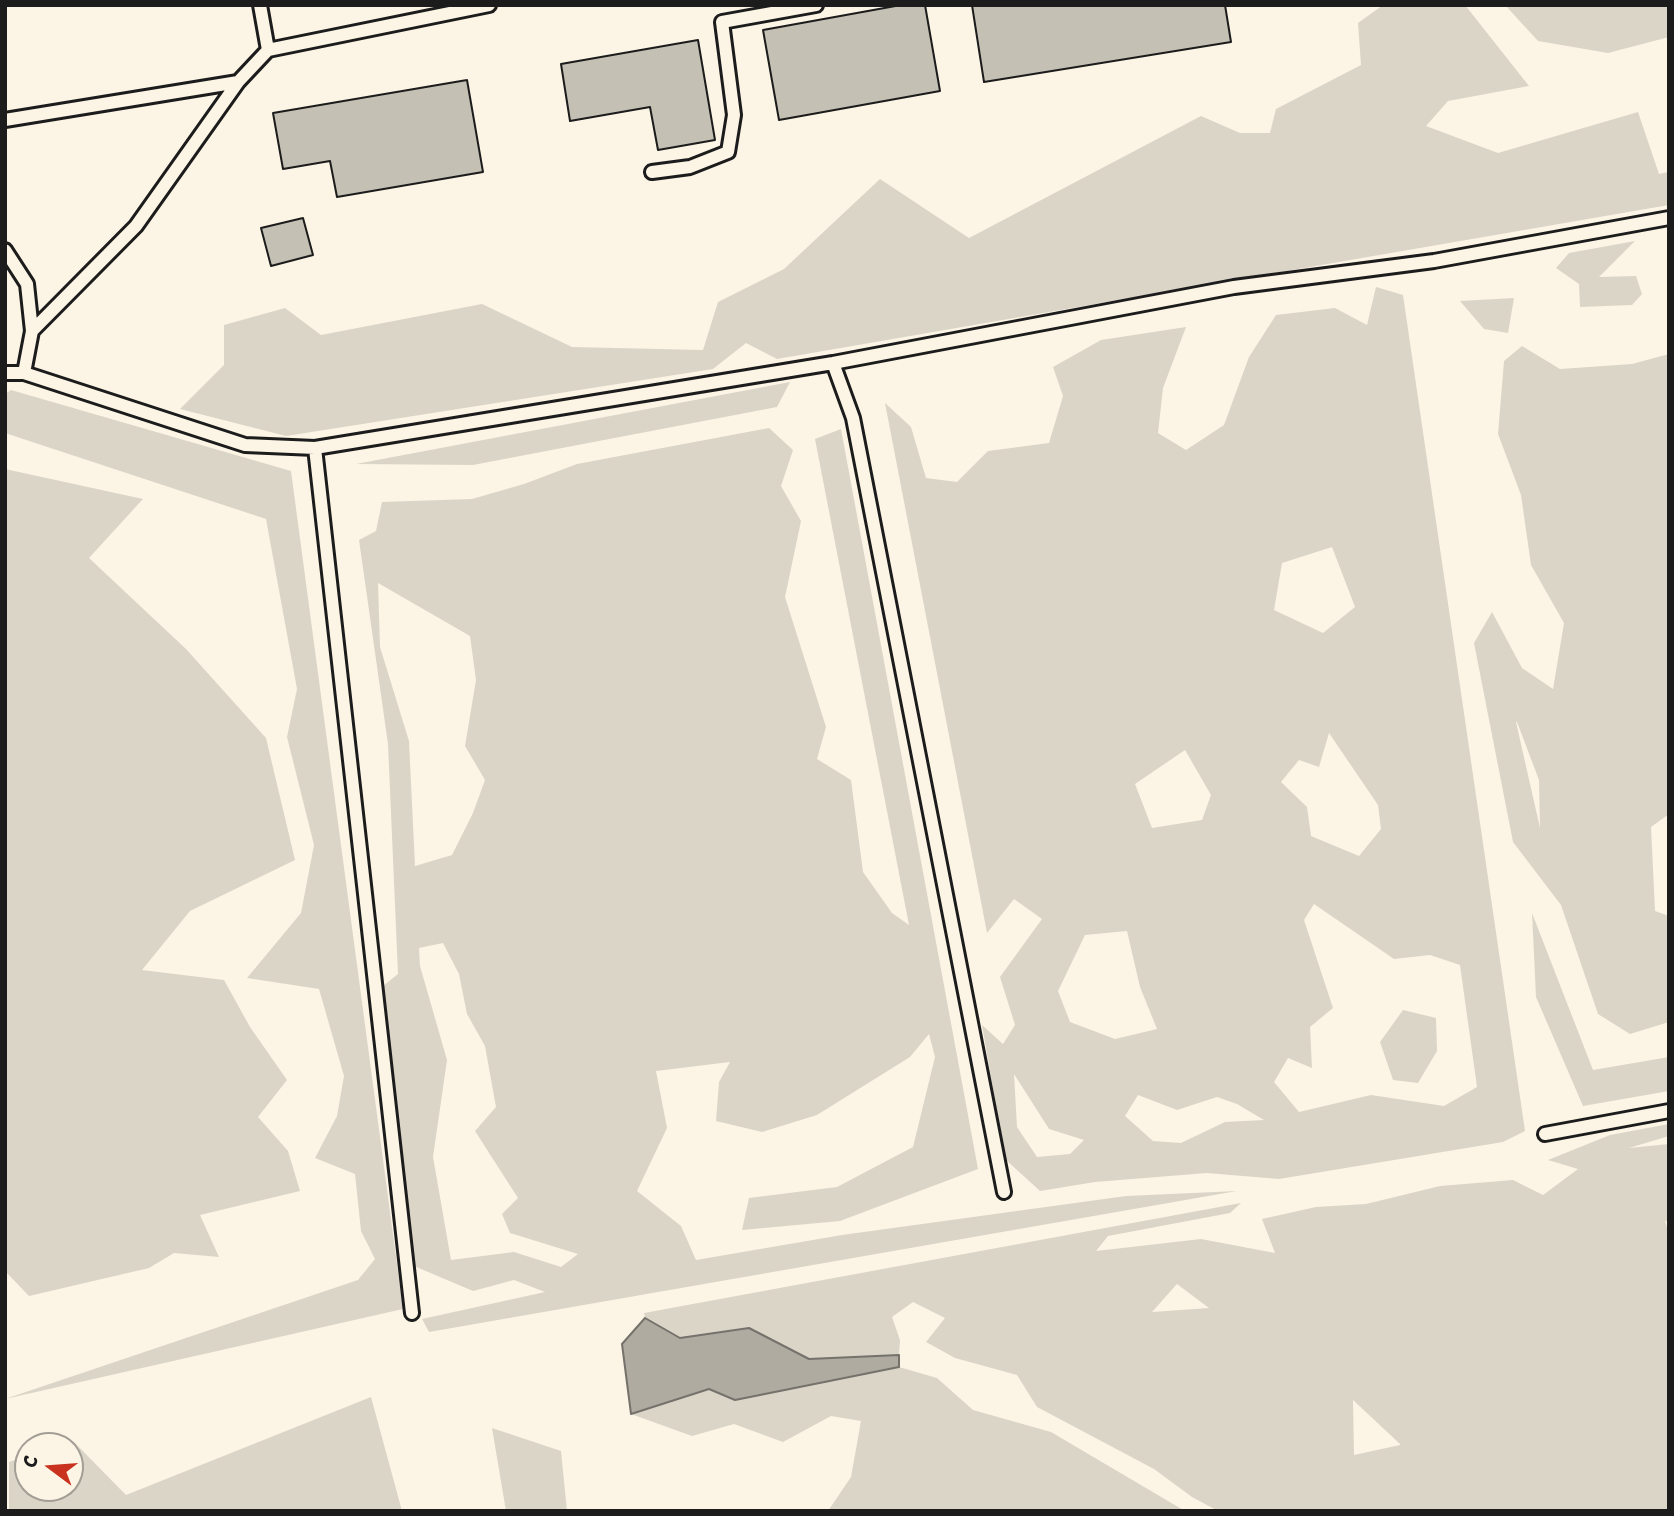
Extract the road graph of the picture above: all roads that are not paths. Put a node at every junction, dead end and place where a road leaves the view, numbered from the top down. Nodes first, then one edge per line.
1 (260, 5) edge
2 (816, 5) edge
3 (485, 6) edge
4 (268, 50) junction
5 (238, 82) junction
6 (5, 120) edge
7 (652, 172) dead end
8 (1669, 218) edge
9 (5, 250) edge
10 (32, 331) junction
11 (832, 363) junction
12 (5, 373) edge
13 (24, 373) junction
14 (315, 448) junction
15 (1669, 1111) edge
16 (1545, 1134) dead end
17 (1004, 1192) dead end
18 (412, 1313) dead end

1 - 4 lane
2 - 7 lane
3 - 4 lane
4 - 5 lane
5 - 6 lane
5 - 10 lane
8 - 11 lane
9 - 10 lane
10 - 13 lane
11 - 14 lane
11 - 17 lane
12 - 13 lane
13 - 14 lane
14 - 18 lane
15 - 16 lane

